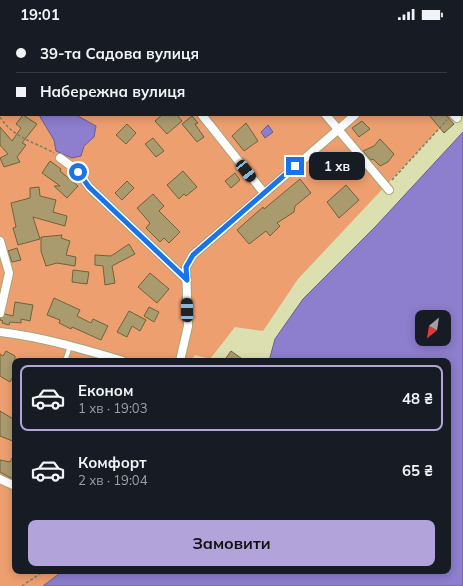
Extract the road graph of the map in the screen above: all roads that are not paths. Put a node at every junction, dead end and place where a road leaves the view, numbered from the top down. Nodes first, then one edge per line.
1 (203, 116) edge
2 (327, 116) edge
3 (354, 116) edge
4 (337, 129) junction
5 (60, 158) road end
6 (388, 188) road end
7 (264, 193) junction
8 (0, 241) edge
9 (187, 280) junction
10 (0, 313) edge
11 (0, 332) edge
12 (70, 346) junction
13 (66, 358) edge
14 (112, 358) edge
15 (181, 358) edge
16 (0, 479) edge
17 (12, 485) edge

1 - 7 street
2 - 4 street
3 - 4 street
4 - 6 street
4 - 7 street
5 - 9 street
7 - 9 street
8 - 10 street
9 - 15 street
11 - 12 street
12 - 13 lane
12 - 14 street
16 - 17 street

